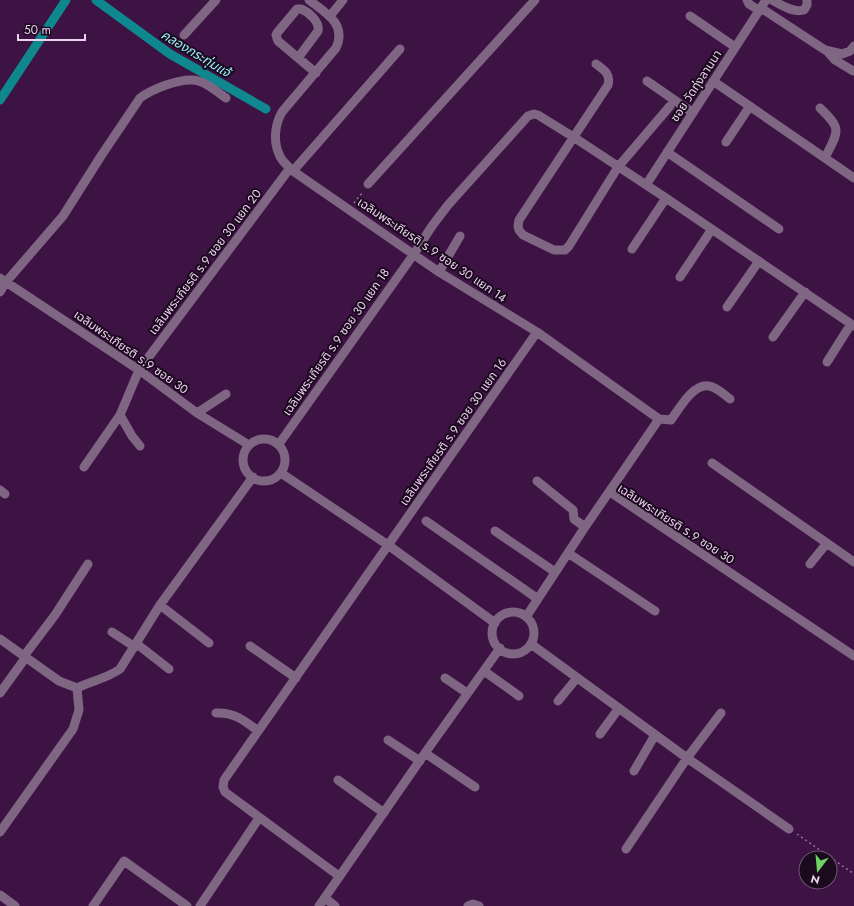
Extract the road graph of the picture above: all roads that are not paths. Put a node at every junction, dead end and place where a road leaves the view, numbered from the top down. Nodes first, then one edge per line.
1 (216, 0) edge
2 (309, 0) edge
3 (343, 0) edge
4 (535, 0) edge
5 (747, 0) edge
6 (766, 0) edge
7 (772, 0) edge
8 (807, 0) edge
9 (760, 10) junction
10 (330, 16) junction
11 (690, 16) dead end
12 (184, 35) dead end
13 (854, 46) edge
14 (735, 47) junction
15 (400, 49) dead end
16 (825, 50) junction
17 (298, 58) junction
18 (596, 64) dead end
19 (853, 71) edge
20 (316, 73) junction
21 (647, 81) dead end
22 (713, 81) junction
23 (226, 98) dead end
24 (670, 106) dead end
25 (750, 106) junction
26 (820, 108) dead end
27 (692, 113) junction
28 (575, 138) junction
29 (726, 142) dead end
30 (667, 152) junction
31 (825, 158) junction
32 (618, 167) junction
33 (292, 169) junction
34 (854, 178) edge
35 (368, 184) road end
36 (646, 184) junction
37 (666, 198) junction
38 (712, 229) junction
39 (779, 229) dead end
40 (460, 236) dead end
41 (632, 249) dead end
42 (414, 254) junction
43 (759, 261) junction
44 (439, 272) junction
45 (680, 277) dead end
46 (3, 280) edge
47 (0, 292) edge
48 (805, 292) junction
49 (727, 306) dead end
50 (852, 325) edge
51 (537, 332) junction
52 (774, 337) dead end
53 (827, 362) dead end
54 (139, 370) junction
55 (226, 394) dead end
56 (730, 400) dead end
57 (196, 413) junction
58 (120, 415) junction
59 (659, 419) junction
60 (279, 444) junction
61 (249, 445) junction
62 (140, 446) dead end
63 (712, 463) dead end
64 (84, 467) dead end
65 (281, 473) junction
66 (253, 477) junction
67 (537, 481) dead end
68 (610, 492) junction
69 (426, 521) dead end
70 (585, 527) junction
71 (495, 531) dead end
72 (827, 543) junction
73 (388, 545) junction
74 (568, 552) junction
75 (854, 562) edge
76 (88, 564) dead end
77 (810, 564) dead end
78 (555, 572) junction
79 (538, 599) junction
80 (160, 605) junction
81 (655, 611) dead end
82 (526, 617) junction
83 (495, 623) junction
84 (112, 632) dead end
85 (0, 639) edge
86 (209, 643) dead end
87 (531, 644) junction
88 (136, 646) junction
89 (250, 646) dead end
90 (500, 648) junction
91 (854, 656) edge
92 (25, 657) junction
93 (169, 669) dead end
94 (484, 671) junction
95 (296, 678) junction
96 (445, 678) dead end
97 (577, 678) junction
98 (77, 688) junction
99 (0, 693) edge
100 (467, 694) junction
101 (519, 696) dead end
102 (558, 701) dead end
103 (618, 708) junction
104 (216, 713) dead end
105 (721, 713) dead end
106 (258, 731) junction
107 (600, 734) dead end
108 (655, 735) junction
109 (388, 740) dead end
110 (422, 757) junction
111 (687, 758) junction
112 (634, 771) dead end
113 (338, 780) dead end
114 (475, 787) dead end
115 (384, 813) junction
116 (259, 818) junction
117 (790, 828) road end
118 (0, 832) edge
119 (626, 849) dead end
120 (339, 876) junction
121 (0, 895) edge
122 (325, 898) junction
123 (14, 906) edge
124 (93, 906) edge
125 (187, 906) edge
126 (200, 906) edge
127 (319, 906) edge
128 (336, 906) edge
129 (468, 906) edge
130 (479, 906) edge

1 - 12 street
2 - 10 street, เฉลิมพระเกียรติ ร.9 ซอย 30 แยก 14
3 - 10 street
4 - 35 street
5 - 9 street
6 - 9 street, ซอย วัดทุ่งลานนา
7 - 8 street
9 - 14 street, ซอย วัดทุ่งลานนา
9 - 16 street
10 - 20 street, เฉลิมพระเกียรติ ร.9 ซอย 30 แยก 14
11 - 14 street
13 - 16 street
14 - 22 street, ซอย วัดทุ่งลานนา
15 - 33 street, เฉลิมพระเกียรติ ร.9 ซอย 30 แยก 20
16 - 19 street
17 - 17 street
17 - 20 street
18 - 28 street
20 - 33 street, เฉลิมพระเกียรติ ร.9 ซอย 30 แยก 14
21 - 27 street
22 - 25 street
22 - 27 street, ซอย วัดทุ่งลานนา
23 - 46 street
24 - 32 street
25 - 29 street
25 - 31 street
26 - 31 street
27 - 30 street, ซอย วัดทุ่งลานนา
28 - 32 street, เฉลิมพระเกียรติ ร.9 ซอย 30 แยก 18
28 - 32 street
28 - 42 street, เฉลิมพระเกียรติ ร.9 ซอย 30 แยก 18
30 - 36 street, ซอย วัดทุ่งลานนา
30 - 39 street
31 - 34 street
32 - 36 street, เฉลิมพระเกียรติ ร.9 ซอย 30 แยก 18
33 - 42 street, เฉลิมพระเกียรติ ร.9 ซอย 30 แยก 14
33 - 54 street, เฉลิมพระเกียรติ ร.9 ซอย 30 แยก 20
36 - 37 street, เฉลิมพระเกียรติ ร.9 ซอย 30 แยก 18
37 - 38 street, เฉลิมพระเกียรติ ร.9 ซอย 30 แยก 18
37 - 41 street
38 - 43 street, เฉลิมพระเกียรติ ร.9 ซอย 30 แยก 18
38 - 45 street
40 - 44 street
42 - 44 street, เฉลิมพระเกียรติ ร.9 ซอย 30 แยก 14
42 - 60 street, เฉลิมพระเกียรติ ร.9 ซอย 30 แยก 18
43 - 48 street, เฉลิมพระเกียรติ ร.9 ซอย 30 แยก 18
43 - 49 street
44 - 51 street, เฉลิมพระเกียรติ ร.9 ซอย 30 แยก 14
46 - 47 street
46 - 54 street, เฉลิมพระเกียรติ ร.9 ซอย 30
48 - 50 street, เฉลิมพระเกียรติ ร.9 ซอย 30 แยก 18
48 - 52 street
50 - 53 street
51 - 59 street, เฉลิมพระเกียรติ ร.9 ซอย 30 แยก 14
51 - 73 street, เฉลิมพระเกียรติ ร.9 ซอย 30 แยก 16
54 - 57 street, เฉลิมพระเกียรติ ร.9 ซอย 30
54 - 58 street, เฉลิมพระเกียรติ ร.9 ซอย 30 แยก 20
55 - 57 street
56 - 59 street
57 - 61 street, เฉลิมพระเกียรติ ร.9 ซอย 30
58 - 62 street
58 - 64 street, เฉลิมพระเกียรติ ร.9 ซอย 30 แยก 20
59 - 68 street
60 - 61 street
60 - 65 street
61 - 66 street
63 - 72 street
65 - 66 street
65 - 73 street
66 - 80 street
67 - 70 street
68 - 70 street, เฉลิมพระเกียรติ ร.9 ซอย 30
68 - 91 street, เฉลิมพระเกียรติ ร.9 ซอย 30
69 - 79 street
70 - 74 street, เฉลิมพระเกียรติ ร.9 ซอย 30
71 - 78 street
72 - 75 street
72 - 77 street
73 - 83 street
73 - 95 street, เฉลิมพระเกียรติ ร.9 ซอย 30 แยก 16
74 - 78 street, เฉลิมพระเกียรติ ร.9 ซอย 30
74 - 81 street
76 - 92 street
78 - 79 street, เฉลิมพระเกียรติ ร.9 ซอย 30
79 - 82 street, เฉลิมพระเกียรติ ร.9 ซอย 30
80 - 86 street
80 - 88 street
82 - 83 street
82 - 87 street
83 - 90 street
84 - 88 street
85 - 92 street
87 - 90 street
87 - 97 street
88 - 93 street
88 - 98 street
89 - 95 street
90 - 94 street
92 - 98 street
92 - 99 street
94 - 100 street
94 - 101 street
95 - 106 street, เฉลิมพระเกียรติ ร.9 ซอย 30 แยก 16
96 - 100 street
97 - 102 street
97 - 103 street
98 - 118 street
100 - 110 street
103 - 107 street
103 - 108 street
104 - 106 street
105 - 111 street
106 - 116 street, เฉลิมพระเกียรติ ร.9 ซอย 30 แยก 16
108 - 111 street
108 - 112 street
109 - 110 street
110 - 114 street
110 - 115 street
111 - 117 street
111 - 119 street
113 - 115 street
115 - 120 street
116 - 120 street
116 - 126 street
120 - 122 street
121 - 123 street
122 - 127 street
122 - 128 street
124 - 125 street
129 - 130 street

